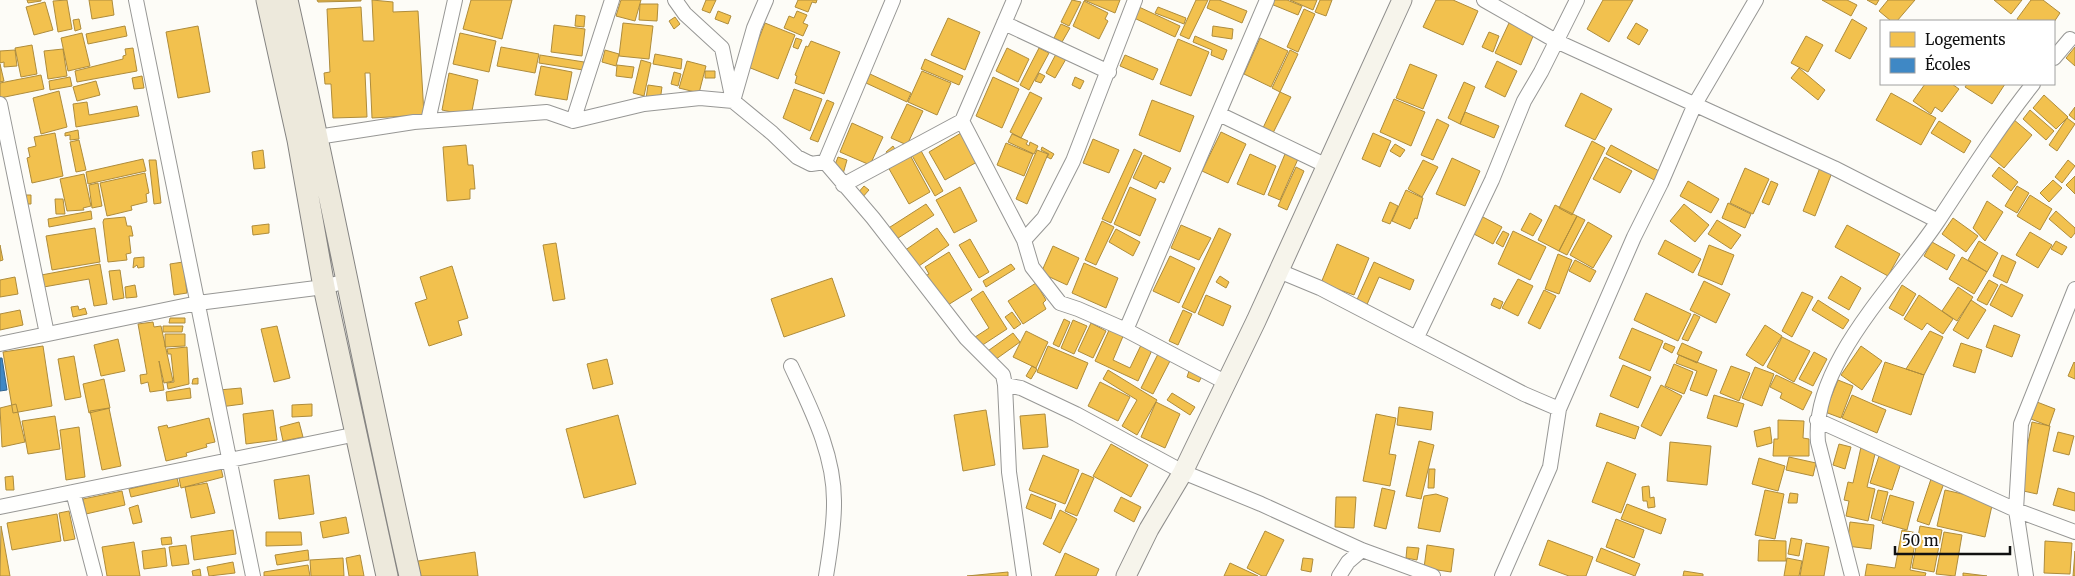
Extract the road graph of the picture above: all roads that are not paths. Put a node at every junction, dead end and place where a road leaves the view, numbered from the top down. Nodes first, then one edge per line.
1 (136, 0) edge
2 (267, 0) edge
3 (287, 0) edge
4 (454, 0) edge
5 (612, 0) edge
6 (675, 0) edge
7 (766, 0) edge
8 (893, 0) edge
9 (1014, 0) edge
10 (1135, 0) edge
11 (1267, 0) edge
12 (1402, 0) edge
13 (1484, 0) edge
14 (1577, 0) edge
15 (1756, 0) edge
16 (1004, 23) junction
17 (2070, 38) dead end
18 (1556, 41) junction
19 (2055, 57) edge
20 (1109, 72) junction
21 (2032, 85) edge
22 (733, 101) junction
23 (0, 104) edge
24 (1694, 104) junction
25 (1219, 114) junction
26 (428, 121) junction
27 (573, 121) junction
28 (962, 121) junction
29 (308, 138) junction
30 (825, 162) junction
31 (1325, 165) junction
32 (842, 185) junction
33 (1938, 221) junction
34 (1024, 240) junction
35 (1279, 271) junction
36 (346, 281) junction
37 (324, 287) junction
38 (2075, 289) edge
39 (198, 303) junction
40 (1126, 330) junction
41 (46, 334) junction
42 (1417, 337) junction
43 (0, 344) edge
44 (790, 366) dead end
45 (1225, 382) junction
46 (1005, 384) junction
47 (1559, 409) junction
48 (1817, 420) junction
49 (357, 434) junction
50 (228, 460) junction
51 (1183, 472) junction
52 (73, 492) junction
53 (0, 507) edge
54 (2016, 510) junction
55 (2075, 532) edge
56 (1362, 550) junction
57 (95, 576) edge
58 (253, 576) edge
59 (387, 576) edge
60 (410, 576) edge
61 (826, 576) edge
62 (1024, 576) edge
63 (1126, 576) edge
64 (1339, 576) edge
65 (1433, 576) edge
66 (1502, 576) edge
67 (1852, 576) edge
68 (2026, 576) edge

1 - 39 street
2 - 29 main road
3 - 29 main road
4 - 26 street
5 - 27 street
6 - 22 street
7 - 22 street
8 - 30 street
9 - 16 street
10 - 20 street
11 - 25 street
12 - 31 street
13 - 18 street
14 - 18 street
15 - 24 street
16 - 20 street
16 - 28 street
17 - 19 street
18 - 24 street
18 - 42 street
20 - 34 street
21 - 33 street
22 - 27 street
22 - 30 street
23 - 41 street
24 - 33 street
24 - 47 street
25 - 31 street
25 - 40 street
26 - 27 street
26 - 29 street
28 - 32 street
28 - 34 street
29 - 36 main road
29 - 37 main road
30 - 32 street
31 - 35 street
32 - 46 street
33 - 48 street
34 - 40 street
35 - 42 street
35 - 45 street
36 - 37 street
36 - 60 main road
37 - 39 street
37 - 49 main road
38 - 54 street
39 - 41 street
39 - 50 street
40 - 45 street
41 - 43 street
42 - 47 street
44 - 61 street
45 - 51 street
46 - 51 street
46 - 62 street
47 - 66 street
48 - 54 street
48 - 67 street
49 - 50 street
49 - 59 main road
50 - 52 street
50 - 58 street
51 - 56 street
51 - 63 street
52 - 53 street
52 - 57 street
54 - 55 street
54 - 68 street
56 - 64 street
56 - 65 street

